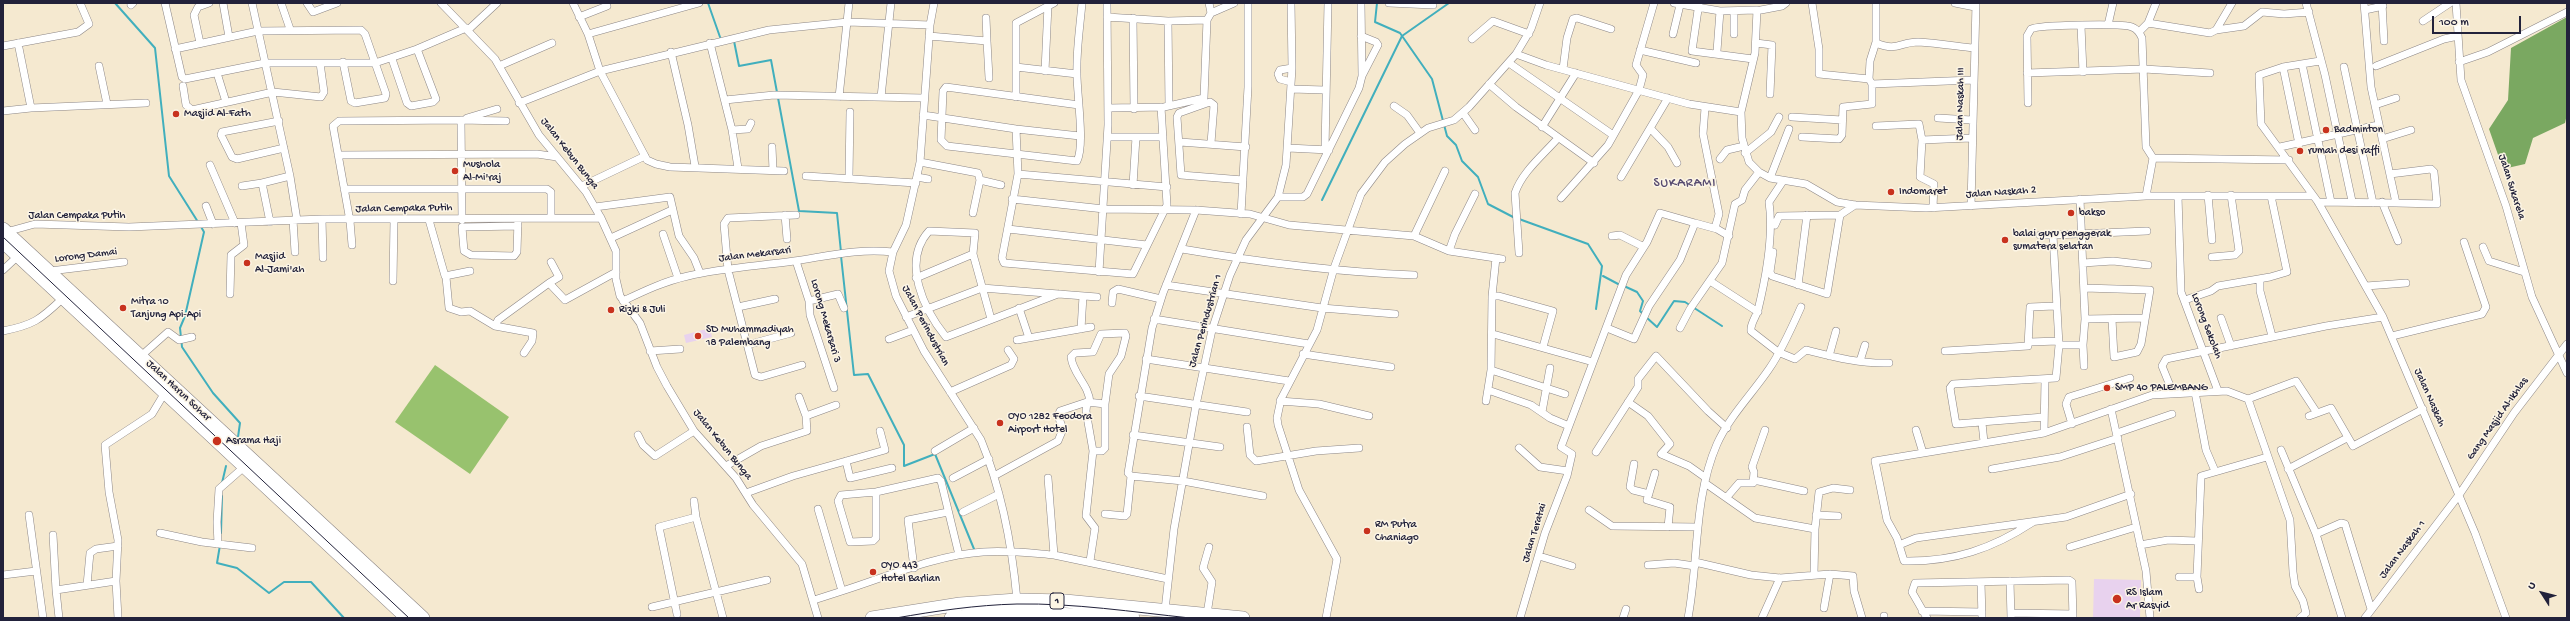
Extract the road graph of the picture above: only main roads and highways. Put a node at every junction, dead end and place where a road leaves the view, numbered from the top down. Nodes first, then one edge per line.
1 (4, 235) edge
2 (277, 490) junction
3 (1082, 616) edge
4 (966, 617) edge
5 (407, 618) edge
6 (423, 618) edge
7 (872, 618) edge
8 (951, 618) edge
9 (1133, 618) edge
10 (1243, 618) edge

1 - 2 highway, Jalan Harun Sohar
1 - 2 highway, Jalan Harun Sohar
2 - 5 highway, Jalan Harun Sohar
2 - 6 highway, Jalan Harun Sohar
3 - 4 highway, 1
3 - 9 highway, 1
4 - 8 highway, 1
7 - 10 highway, 1

